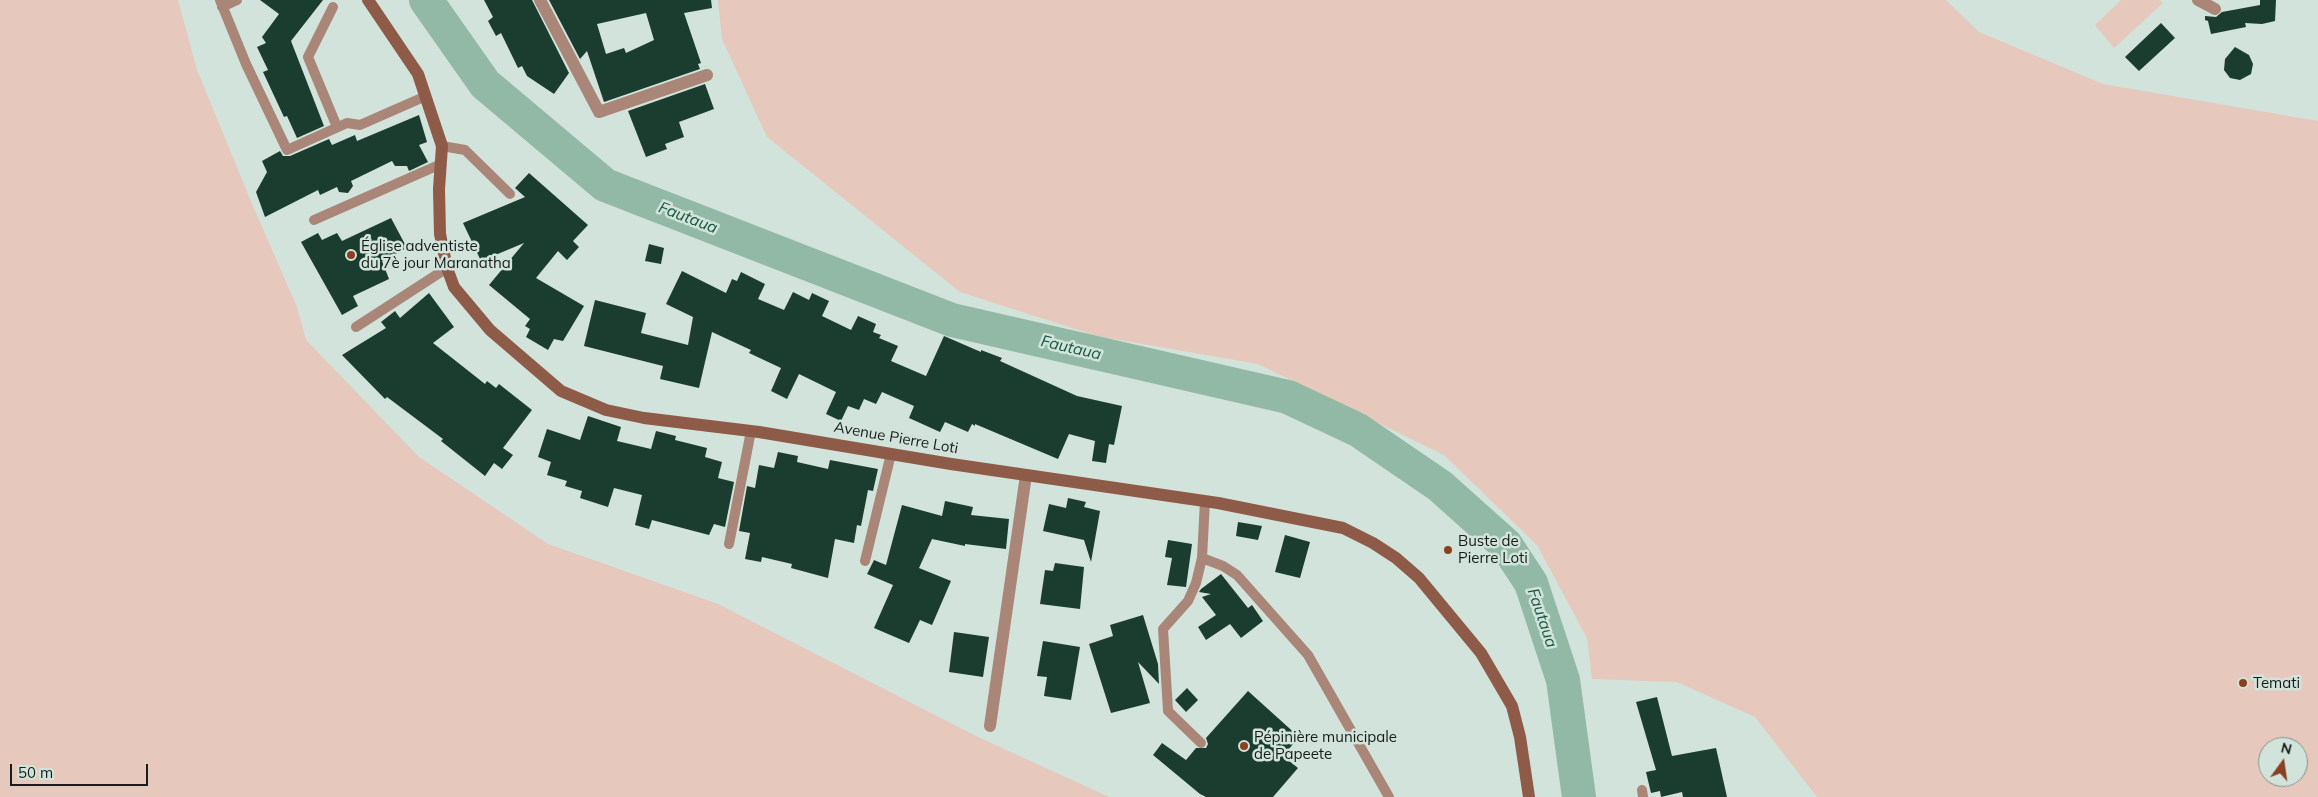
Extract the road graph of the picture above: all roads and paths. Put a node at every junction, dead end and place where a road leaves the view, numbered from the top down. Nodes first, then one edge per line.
1 (237, 0) edge
2 (368, 0) edge
3 (540, 0) edge
4 (2198, 0) edge
5 (221, 4) edge
6 (333, 7) dead end
7 (2215, 9) dead end
8 (706, 75) dead end
9 (426, 96) junction
10 (337, 127) junction
11 (442, 146) junction
12 (441, 164) junction
13 (510, 194) dead end
14 (314, 220) dead end
15 (447, 268) junction
16 (356, 327) dead end
17 (751, 432) junction
18 (891, 454) junction
19 (1026, 475) junction
20 (1205, 501) junction
21 (729, 544) dead end
22 (1202, 558) junction
23 (865, 561) dead end
24 (990, 726) dead end
25 (1201, 743) dead end
26 (1390, 797) edge
27 (1528, 797) edge

1 - 5 lane
2 - 9 main road, Avenue Pierre Loti
3 - 8 street
4 - 7 street
5 - 10 lane
6 - 10 lane
9 - 10 lane
9 - 11 main road, Avenue Pierre Loti
11 - 12 main road, Avenue Pierre Loti
11 - 13 lane
12 - 14 lane
12 - 15 main road, Avenue Pierre Loti
15 - 16 lane
15 - 17 main road, Avenue Pierre Loti
17 - 18 main road, Avenue Pierre Loti
17 - 21 lane
18 - 19 main road, Avenue Pierre Loti
18 - 23 lane
19 - 20 main road, Avenue Pierre Loti
19 - 24 street
20 - 22 lane
20 - 27 main road, Avenue Pierre Loti
22 - 25 lane
22 - 26 lane

